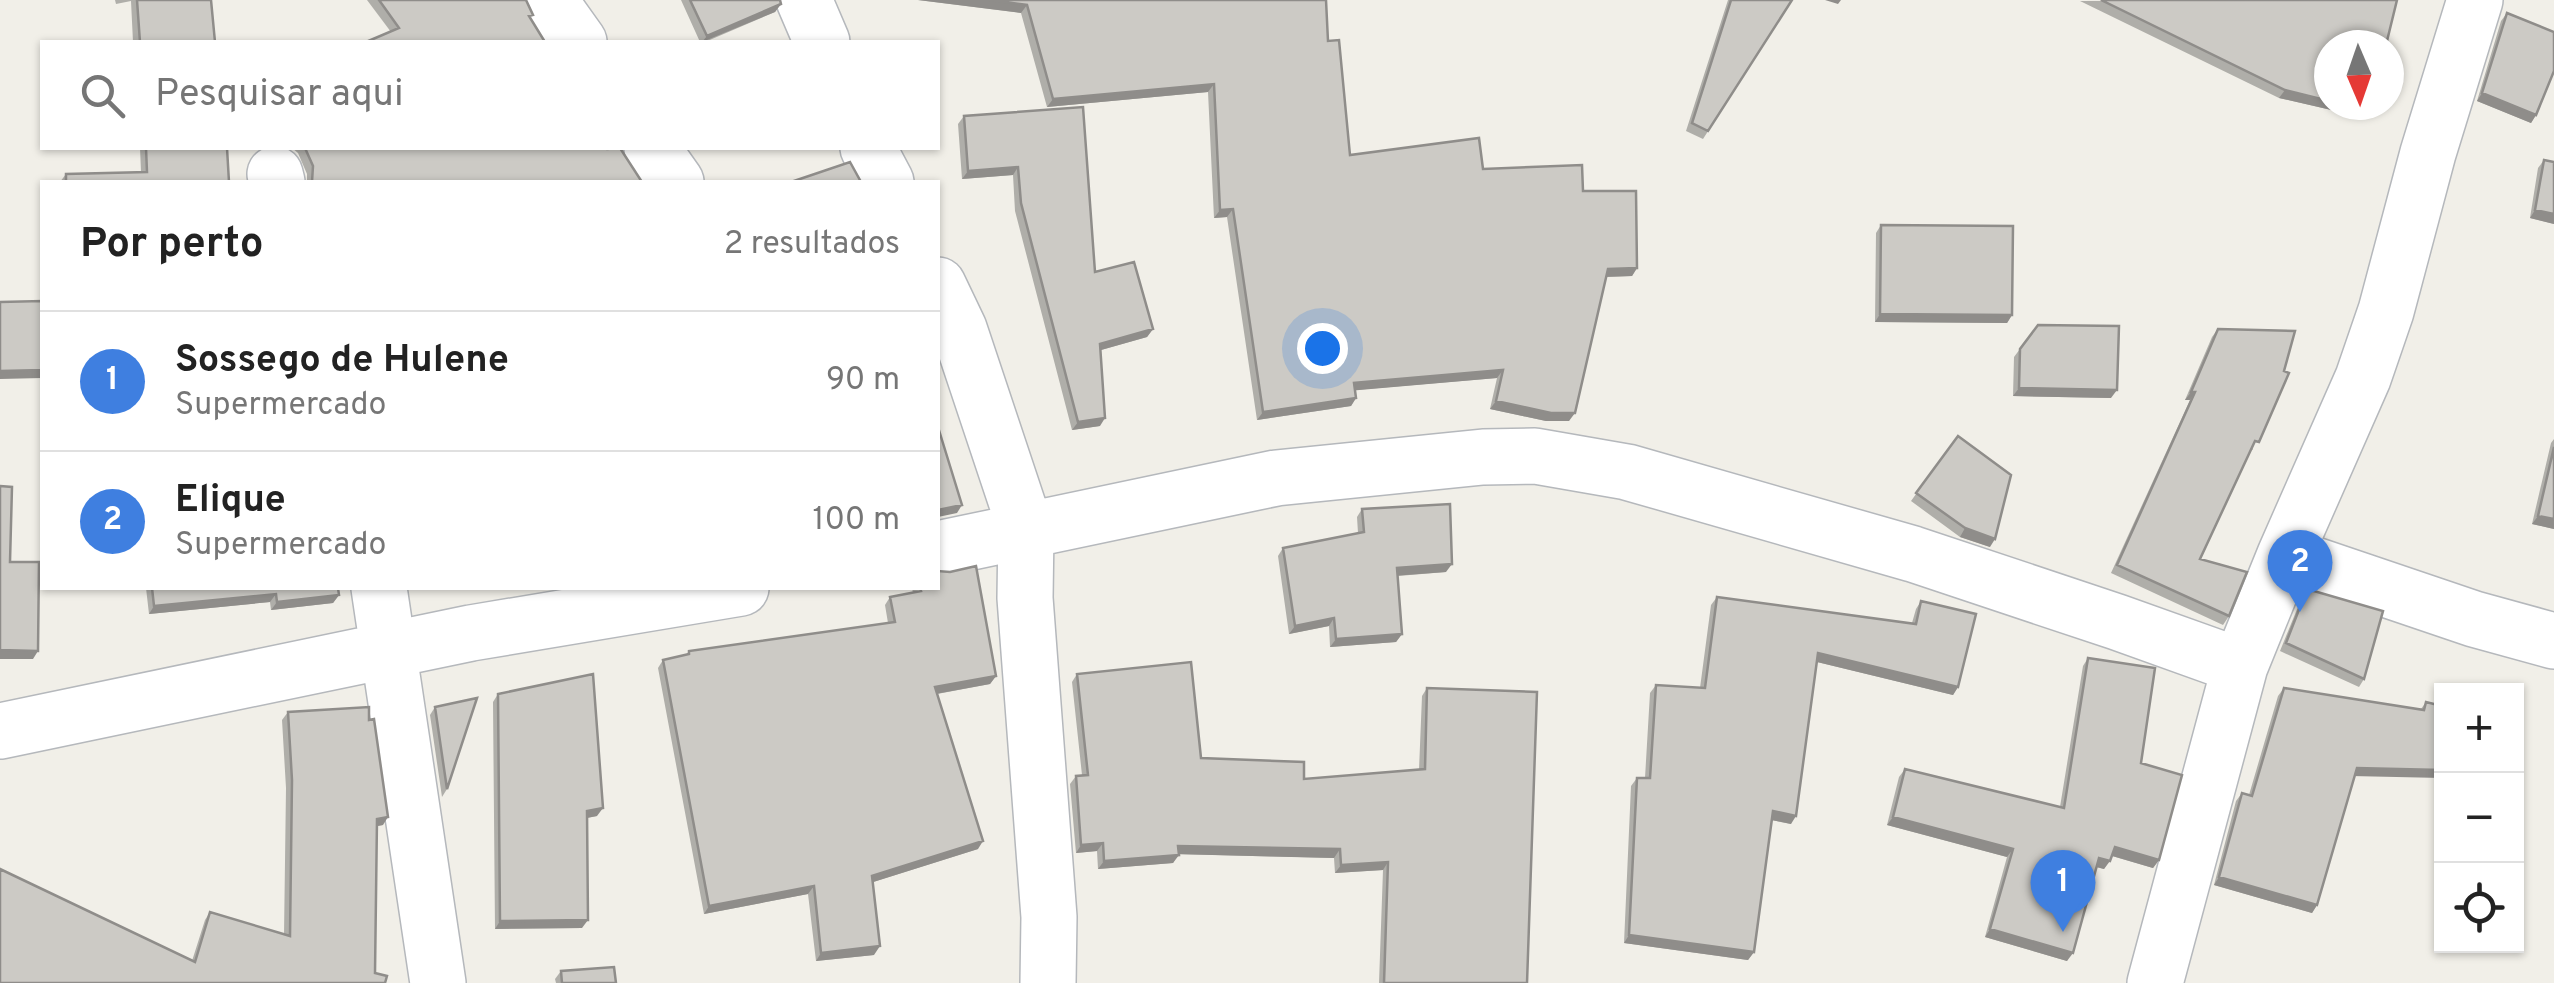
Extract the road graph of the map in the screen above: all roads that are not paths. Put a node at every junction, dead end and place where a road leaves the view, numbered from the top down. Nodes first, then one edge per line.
1 (550, 0) edge
2 (804, 0) edge
3 (2475, 0) edge
4 (578, 40) edge
5 (821, 40) edge
6 (653, 150) edge
7 (869, 150) edge
8 (675, 180) edge
9 (885, 180) edge
10 (940, 290) edge
11 (1026, 530) junction
12 (940, 549) edge
13 (2285, 555) junction
14 (379, 590) edge
15 (729, 590) edge
16 (2554, 640) edge
17 (390, 650) junction
18 (2240, 666) junction
19 (0, 731) edge
20 (438, 983) edge
21 (1048, 983) edge
22 (2155, 983) edge

1 - 4 street
2 - 5 street
3 - 13 street
6 - 8 street
7 - 9 street
10 - 11 street
11 - 12 street
11 - 18 street
11 - 21 street
13 - 16 street
13 - 18 street
14 - 17 street
15 - 17 street
17 - 19 street
17 - 20 street
18 - 22 street

